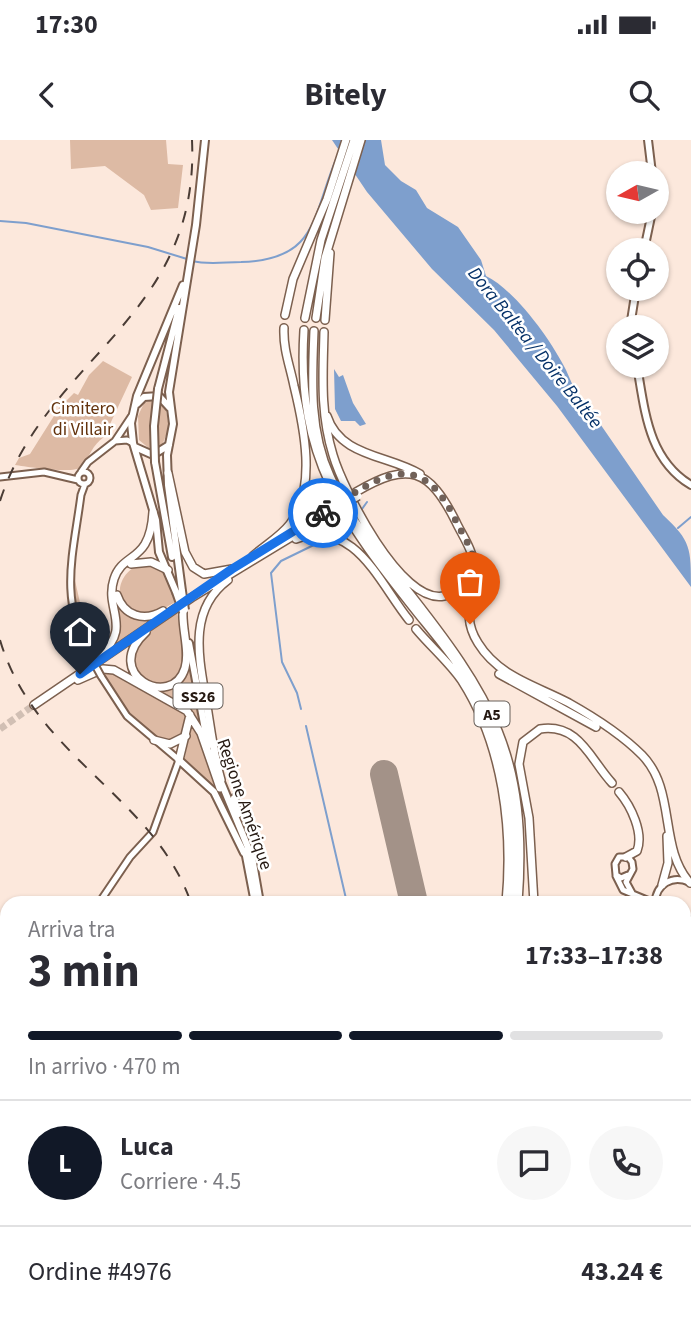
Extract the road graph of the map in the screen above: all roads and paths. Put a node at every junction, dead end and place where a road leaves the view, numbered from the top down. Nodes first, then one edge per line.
1 (205, 140) edge
2 (346, 140) edge
3 (354, 140) edge
4 (361, 140) edge
5 (648, 140) edge
6 (651, 161) edge
7 (334, 228) junction
8 (188, 273) junction
9 (185, 286) junction
10 (285, 315) dead end
11 (305, 318) dead end
12 (316, 318) dead end
13 (325, 320) dead end
14 (284, 328) dead end
15 (304, 330) dead end
16 (314, 331) dead end
17 (324, 332) dead end
18 (639, 378) edge
19 (323, 385) junction
20 (135, 406) junction
21 (170, 409) junction
22 (132, 414) junction
23 (115, 441) junction
24 (134, 445) junction
25 (169, 445) junction
26 (168, 473) junction
27 (0, 477) edge
28 (82, 478) junction
29 (430, 481) junction
30 (691, 485) edge
31 (357, 494) junction
32 (153, 512) junction
33 (320, 517) junction
34 (270, 551) junction
35 (253, 556) junction
36 (248, 565) junction
37 (232, 569) junction
38 (168, 570) junction
39 (468, 577) junction
40 (215, 583) junction
41 (204, 590) junction
42 (179, 592) junction
43 (191, 598) junction
44 (184, 612) junction
45 (408, 620) dead end
46 (416, 629) dead end
47 (477, 685) junction
48 (62, 686) junction
49 (34, 705) tunnel mouth
50 (190, 715) junction
51 (187, 736) junction
52 (154, 740) junction
53 (180, 761) junction
54 (521, 781) junction
55 (612, 783) dead end
56 (220, 784) junction
57 (619, 792) dead end
58 (234, 798) dead end
59 (249, 849) junction
60 (626, 857) junction
61 (615, 873) junction
62 (251, 875) junction
63 (628, 875) junction
64 (690, 883) edge
65 (660, 888) junction
66 (632, 893) junction
67 (104, 896) edge
68 (256, 896) edge
69 (256, 896) edge
70 (506, 896) edge
71 (512, 896) edge
72 (519, 896) edge
73 (534, 896) edge
74 (641, 896) edge
75 (646, 896) edge
76 (657, 896) edge

1 - 8 main road
2 - 10 highway
3 - 11 highway
4 - 7 highway
5 - 6 main road
7 - 12 highway
7 - 13 highway
8 - 9 main road
8 - 20 main road
9 - 21 main road
9 - 42 main road, bridge
14 - 35 highway
15 - 71 highway, A5
16 - 47 highway, A5
17 - 19 highway
18 - 30 main road
19 - 29 highway
19 - 39 highway
20 - 21 main road
20 - 22 main road
21 - 25 main road
22 - 23 street
22 - 24 main road
23 - 24 street
23 - 28 street
24 - 25 main road
24 - 32 main road
25 - 26 main road
26 - 37 highway
26 - 42 main road
27 - 28 street
28 - 52 street, bridge
29 - 31 highway
29 - 64 highway
31 - 33 highway, bridge
31 - 39 highway
32 - 38 main road
32 - 48 highway
33 - 34 highway
33 - 35 highway
34 - 36 highway
34 - 45 highway
35 - 37 highway
36 - 40 highway
36 - 56 highway
37 - 40 highway
38 - 41 highway
38 - 42 main road
39 - 65 highway
40 - 41 highway
41 - 43 highway
42 - 44 main road, Regione Amérique, bridge
43 - 44 highway
43 - 48 highway
44 - 56 main road, Regione Amérique / SS26
46 - 70 highway, A5
47 - 54 highway, A5
47 - 72 highway, A5
48 - 49 highway
48 - 50 highway
50 - 51 highway
50 - 56 highway
51 - 52 highway
51 - 53 highway
52 - 53 street
53 - 62 main road
53 - 67 street
54 - 55 highway
54 - 73 highway, A5
56 - 59 main road, Regione Amérique
56 - 62 main road
57 - 60 highway
58 - 59 main road
59 - 69 main road, Regione Amérique
60 - 61 street
60 - 63 street
61 - 63 street
61 - 66 street
62 - 68 main road, Regione Amérique
63 - 66 street
64 - 65 street
65 - 75 street
65 - 76 street
66 - 74 street

